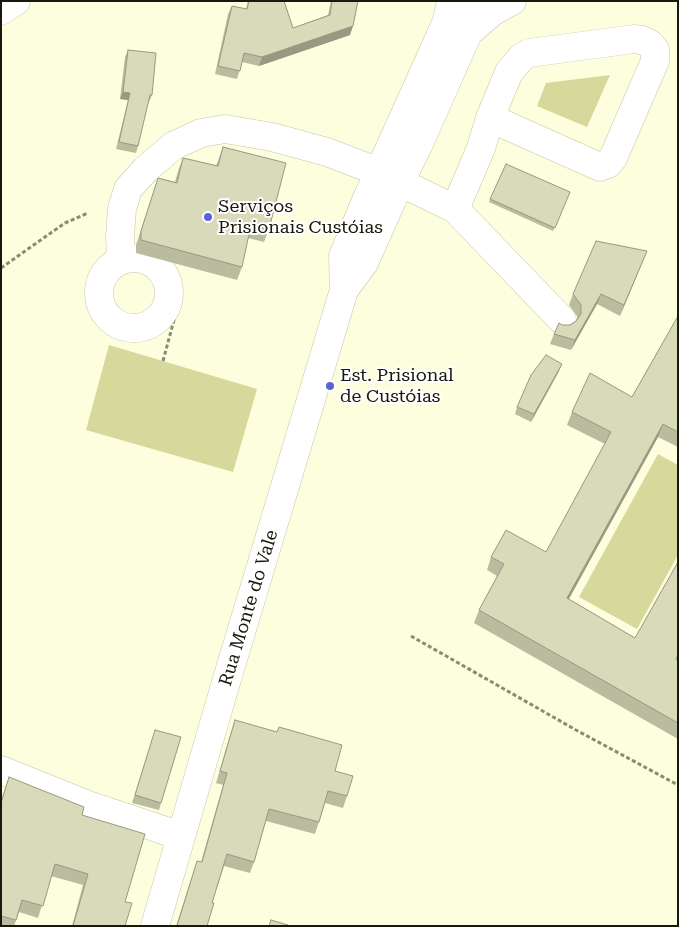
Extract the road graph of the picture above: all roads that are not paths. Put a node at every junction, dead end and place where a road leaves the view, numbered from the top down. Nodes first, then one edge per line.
1 (16, 1) edge
2 (427, 1) edge
3 (474, 1) edge
4 (512, 1) edge
5 (1, 10) edge
6 (455, 18) edge
7 (490, 118) junction
8 (389, 177) junction
9 (455, 209) junction
10 (121, 260) junction
11 (562, 320) dead end
12 (1, 770) edge
13 (181, 836) junction
14 (155, 926) edge

1 - 5 street
2 - 6 street
3 - 6 street, Rua Monte do Vale
4 - 6 street, Rua Monte do Vale
6 - 8 street, Rua Monte do Vale
7 - 7 street
7 - 9 street
8 - 9 street
8 - 10 street
8 - 13 street, Rua Monte do Vale
9 - 11 street
10 - 10 street
12 - 13 street
13 - 14 street, Rua Monte do Vale

